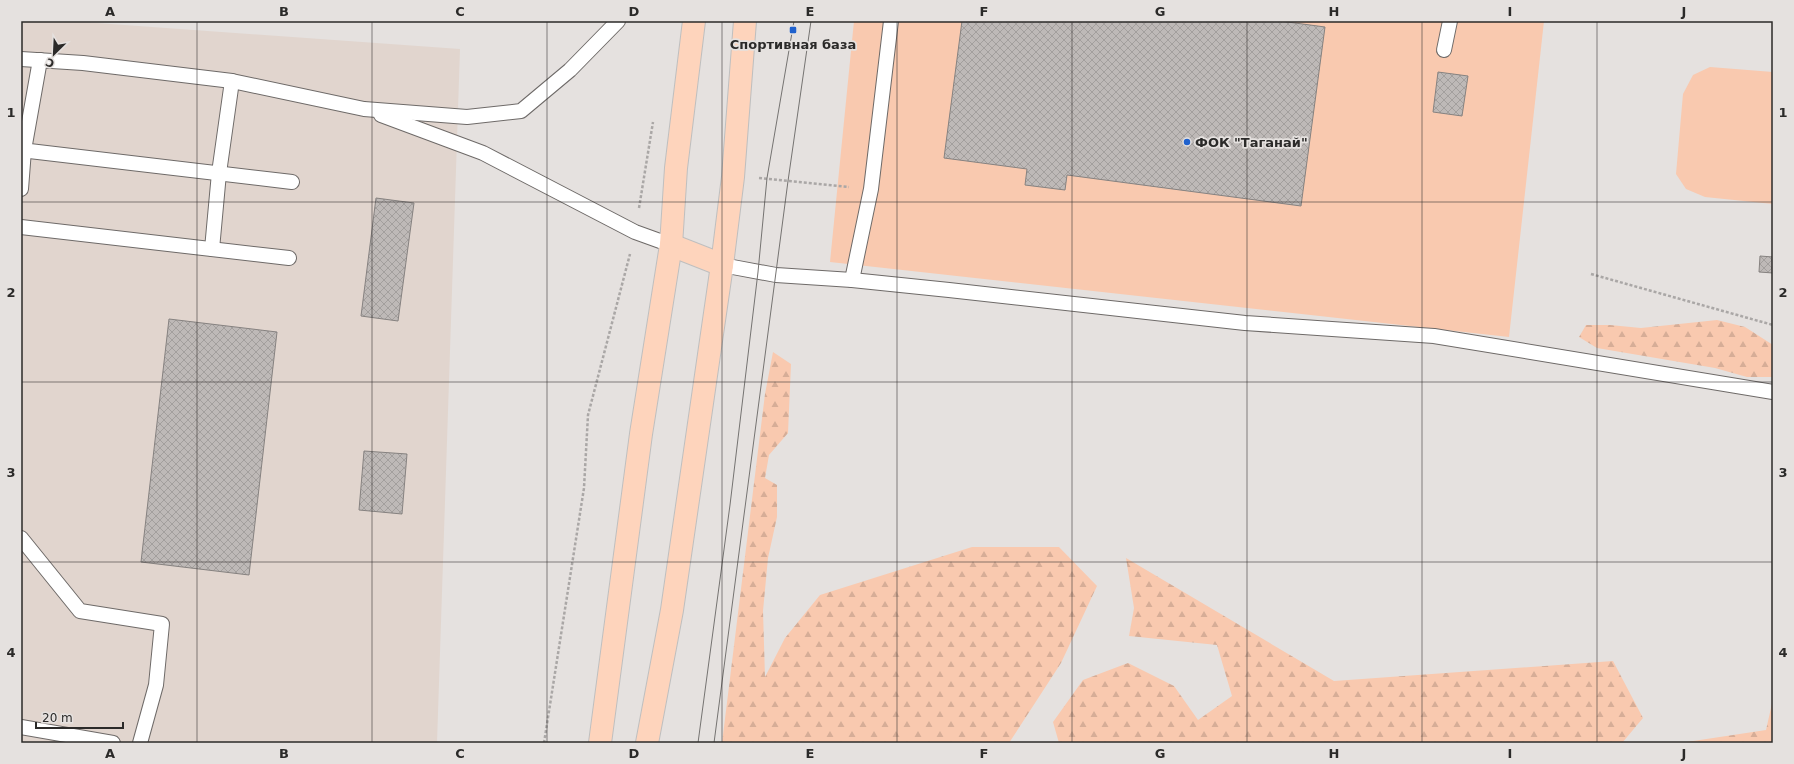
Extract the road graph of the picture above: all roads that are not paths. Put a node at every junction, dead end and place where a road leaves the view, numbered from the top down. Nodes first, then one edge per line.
1 (618, 21) edge
2 (694, 21) edge
3 (745, 21) edge
4 (891, 21) edge
5 (1450, 21) edge
6 (1444, 50) dead end
7 (21, 59) edge
8 (40, 60) junction
9 (232, 80) junction
10 (364, 109) junction
11 (23, 150) edge
12 (219, 173) junction
13 (292, 182) dead end
14 (21, 189) edge
15 (21, 227) edge
16 (671, 245) junction
17 (212, 249) junction
18 (289, 258) dead end
19 (722, 265) junction
20 (852, 280) junction
21 (1773, 392) edge
22 (21, 538) edge
23 (21, 727) edge
24 (113, 743) edge
25 (140, 743) edge
26 (600, 743) edge
27 (647, 743) edge

1 - 10 lane
2 - 16 main road
3 - 19 main road
4 - 20 lane
5 - 6 lane
7 - 8 lane
8 - 9 lane
8 - 11 lane
9 - 10 lane
9 - 12 lane
10 - 16 lane
11 - 12 lane
11 - 14 lane
12 - 13 lane
12 - 17 lane
15 - 17 lane
16 - 19 main road
16 - 26 main road
17 - 18 lane
19 - 20 lane
19 - 27 main road
20 - 21 lane
22 - 25 lane
23 - 24 lane

